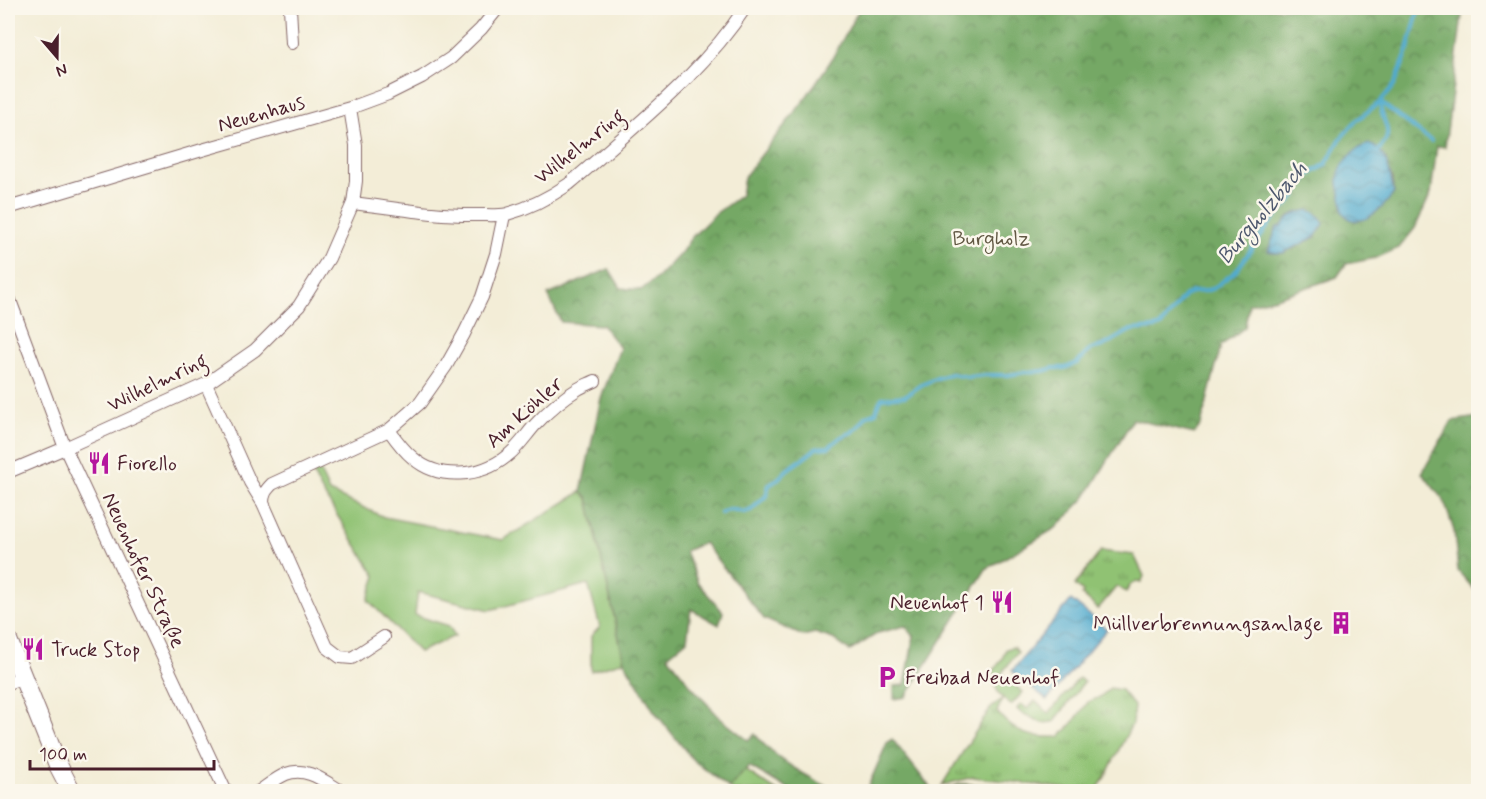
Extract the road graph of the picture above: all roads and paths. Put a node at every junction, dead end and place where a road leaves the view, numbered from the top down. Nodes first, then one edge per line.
1 (290, 8) edge
2 (498, 8) edge
3 (746, 8) edge
4 (292, 43) dead end
5 (350, 108) junction
6 (353, 203) junction
7 (8, 208) edge
8 (504, 214) junction
9 (8, 295) edge
10 (595, 381) dead end
11 (206, 384) junction
12 (389, 430) junction
13 (65, 448) junction
14 (8, 472) edge
15 (264, 503) junction
16 (384, 637) dead end
17 (8, 640) edge
18 (15, 680) edge
19 (72, 792) edge
20 (226, 792) edge
21 (258, 792) edge
22 (343, 792) edge

1 - 4 street
2 - 5 street, Neuenhaus
3 - 8 street, Wilhelmring
5 - 6 street, Wilhelmring
5 - 7 street, Neuenhaus
6 - 8 street, Wilhelmring
6 - 11 street, Wilhelmring
8 - 12 street
9 - 13 street, Neuenhofer Straße
10 - 12 street, Am Köhler
11 - 13 street, Wilhelmring
11 - 15 street
12 - 15 street
13 - 14 street, Wilhelmring
13 - 20 street, Neuenhofer Straße
15 - 16 street
17 - 18 main road
18 - 19 main road
21 - 22 street

